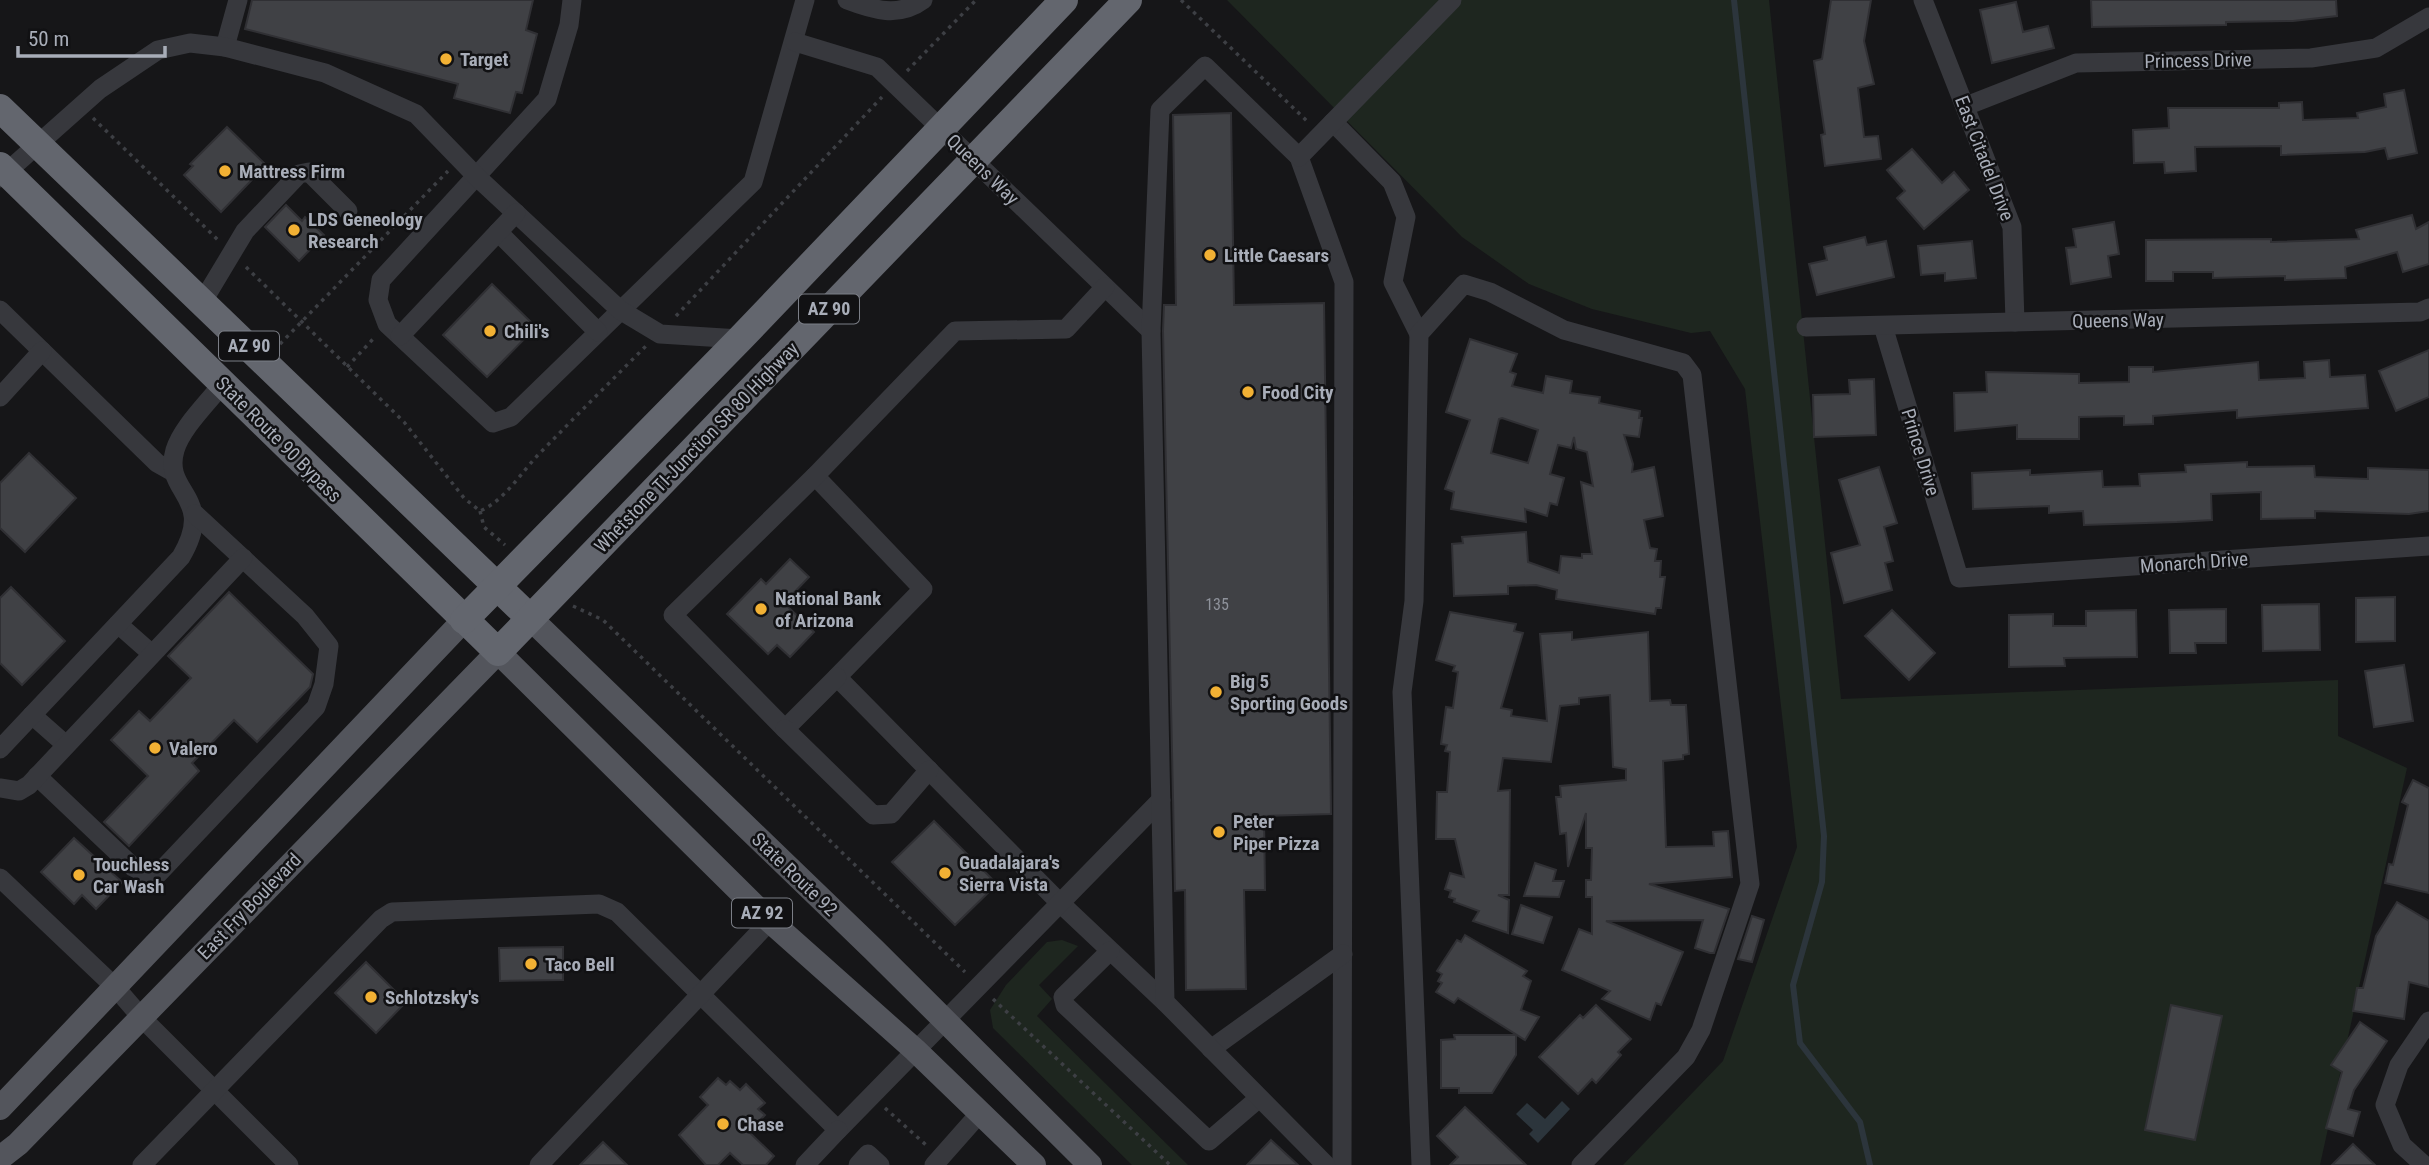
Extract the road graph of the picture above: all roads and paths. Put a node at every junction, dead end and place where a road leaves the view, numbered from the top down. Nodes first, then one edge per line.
1 (238, 0) edge
2 (572, 0) edge
3 (805, 0) edge
4 (847, 0) edge
5 (923, 0) edge
6 (1064, 0) edge
7 (1128, 0) edge
8 (1181, 0) edge
9 (1452, 0) edge
10 (1923, 0) edge
11 (2429, 17) edge
12 (794, 42) junction
13 (225, 47) junction
14 (1966, 106) junction
15 (0, 108) edge
16 (940, 128) junction
17 (1327, 128) junction
18 (37, 143) junction
19 (461, 157) junction
20 (1299, 157) junction
21 (974, 161) junction
22 (2, 172) edge
23 (477, 177) junction
24 (348, 211) dead end
25 (516, 213) junction
26 (498, 232) junction
27 (1105, 287) junction
28 (203, 301) junction
29 (2429, 308) edge
30 (0, 310) edge
31 (620, 310) junction
32 (2015, 322) junction
33 (1806, 327) dead end
34 (1883, 327) junction
35 (394, 330) junction
36 (1150, 331) junction
37 (597, 332) junction
38 (1419, 334) junction
39 (740, 339) junction
40 (42, 351) junction
41 (265, 360) junction
42 (346, 367) dead end
43 (223, 383) junction
44 (0, 396) edge
45 (173, 472) junction
46 (815, 476) junction
47 (195, 513) junction
48 (2429, 546) edge
49 (243, 558) junction
50 (1959, 578) joint
51 (497, 585) junction
52 (530, 618) junction
53 (464, 620) junction
54 (603, 620) dead end
55 (118, 624) junction
56 (498, 652) junction
57 (152, 654) junction
58 (837, 677) junction
59 (32, 715) junction
60 (785, 729) junction
61 (4, 738) edge
62 (66, 744) junction
63 (929, 770) junction
64 (37, 776) junction
65 (0, 788) edge
66 (1161, 800) junction
67 (0, 878) edge
68 (1059, 902) junction
69 (770, 921) junction
70 (1111, 951) junction
71 (1343, 954) junction
72 (979, 985) junction
73 (116, 988) junction
74 (703, 995) junction
75 (1165, 1002) junction
76 (141, 1017) junction
77 (944, 1020) junction
78 (2429, 1021) edge
79 (1211, 1049) junction
80 (915, 1050) junction
81 (213, 1090) junction
82 (871, 1095) junction
83 (1258, 1099) junction
84 (0, 1108) edge
85 (980, 1113) junction
86 (838, 1130) junction
87 (0, 1158) edge
88 (938, 1161) edge
89 (142, 1165) edge
90 (289, 1165) edge
91 (539, 1165) edge
92 (805, 1165) edge
93 (858, 1165) edge
94 (880, 1165) edge
95 (1034, 1165) edge
96 (1090, 1165) edge
97 (1170, 1165) edge
98 (1326, 1165) edge
99 (1342, 1165) edge
100 (1420, 1165) edge
101 (1581, 1165) edge
102 (2424, 1165) edge

1 - 13 street
2 - 23 street
3 - 12 street
4 - 5 street
6 - 16 highway, AZ 90
7 - 21 highway, Whetstone TI-Junction SR 80 Highway / AZ 90
8 - 17 path
9 - 17 street
10 - 14 street, East Citadel Drive
11 - 14 street, Princess Drive
12 - 16 street, Queens Way
12 - 31 street
13 - 18 street
13 - 19 street
14 - 32 street, East Citadel Drive
15 - 18 highway, AZ 90
16 - 21 street, Queens Way
16 - 39 highway, AZ 90
17 - 20 street
17 - 38 street
18 - 22 street
18 - 28 highway, AZ 90
19 - 23 street
19 - 41 path
20 - 36 street
20 - 71 street
21 - 27 street, Queens Way
21 - 52 highway, Whetstone TI-Junction SR 80 Highway / AZ 90
22 - 43 highway, State Route 90 Bypass / AZ 90
23 - 25 street
23 - 35 street
24 - 28 street
25 - 26 street
25 - 31 street
26 - 35 street
26 - 37 street
27 - 36 street, Queens Way
27 - 46 street
28 - 41 highway, AZ 90
29 - 32 street, Queens Way
30 - 40 street
31 - 37 street
31 - 39 street
32 - 34 street, Queens Way
33 - 34 street, Queens Way
34 - 50 street, Prince Drive
35 - 37 street
35 - 42 path
36 - 66 street
38 - 100 street
38 - 101 street
39 - 51 highway, AZ 90
40 - 44 street
40 - 45 street
41 - 51 highway, AZ 90
43 - 45 street
43 - 53 highway, State Route 90 Bypass / AZ 90
45 - 47 street
46 - 58 street
46 - 60 street
47 - 49 street
47 - 55 street
48 - 50 street, Monarch Drive
49 - 57 street
49 - 64 street
51 - 52 highway, State Route 92 / AZ 92
51 - 53 highway, AZ 90
52 - 56 highway, Whetstone TI-Junction SR 80 Highway / AZ 90
52 - 77 main road, State Route 92 / AZ 92
53 - 56 highway, State Route 90 Bypass / AZ 90
53 - 73 main road, East Fry Boulevard
54 - 72 path
55 - 57 street
55 - 59 street
56 - 69 main road, AZ 92
56 - 76 main road, East Fry Boulevard
57 - 62 street
58 - 60 street
58 - 63 street
59 - 61 street
59 - 62 street
60 - 63 street
62 - 64 street
63 - 68 street
64 - 65 street
66 - 68 street
66 - 75 street
67 - 73 street
68 - 70 street
68 - 72 street
69 - 74 street
69 - 80 main road, AZ 92
70 - 75 street
70 - 83 street
71 - 79 street
71 - 99 street
72 - 77 street
72 - 97 path
73 - 76 street
73 - 84 main road, East Fry Boulevard
74 - 81 street
74 - 86 street
74 - 91 street
75 - 79 street
76 - 81 street
76 - 87 main road, East Fry Boulevard
77 - 80 street
77 - 96 main road, State Route 92 / AZ 92
78 - 102 street
79 - 83 street
80 - 82 street
80 - 85 main road, AZ 92
81 - 89 street
81 - 90 street
82 - 86 street
82 - 88 path
83 - 98 street
85 - 88 street
85 - 95 main road, AZ 92
86 - 92 street
93 - 94 street

